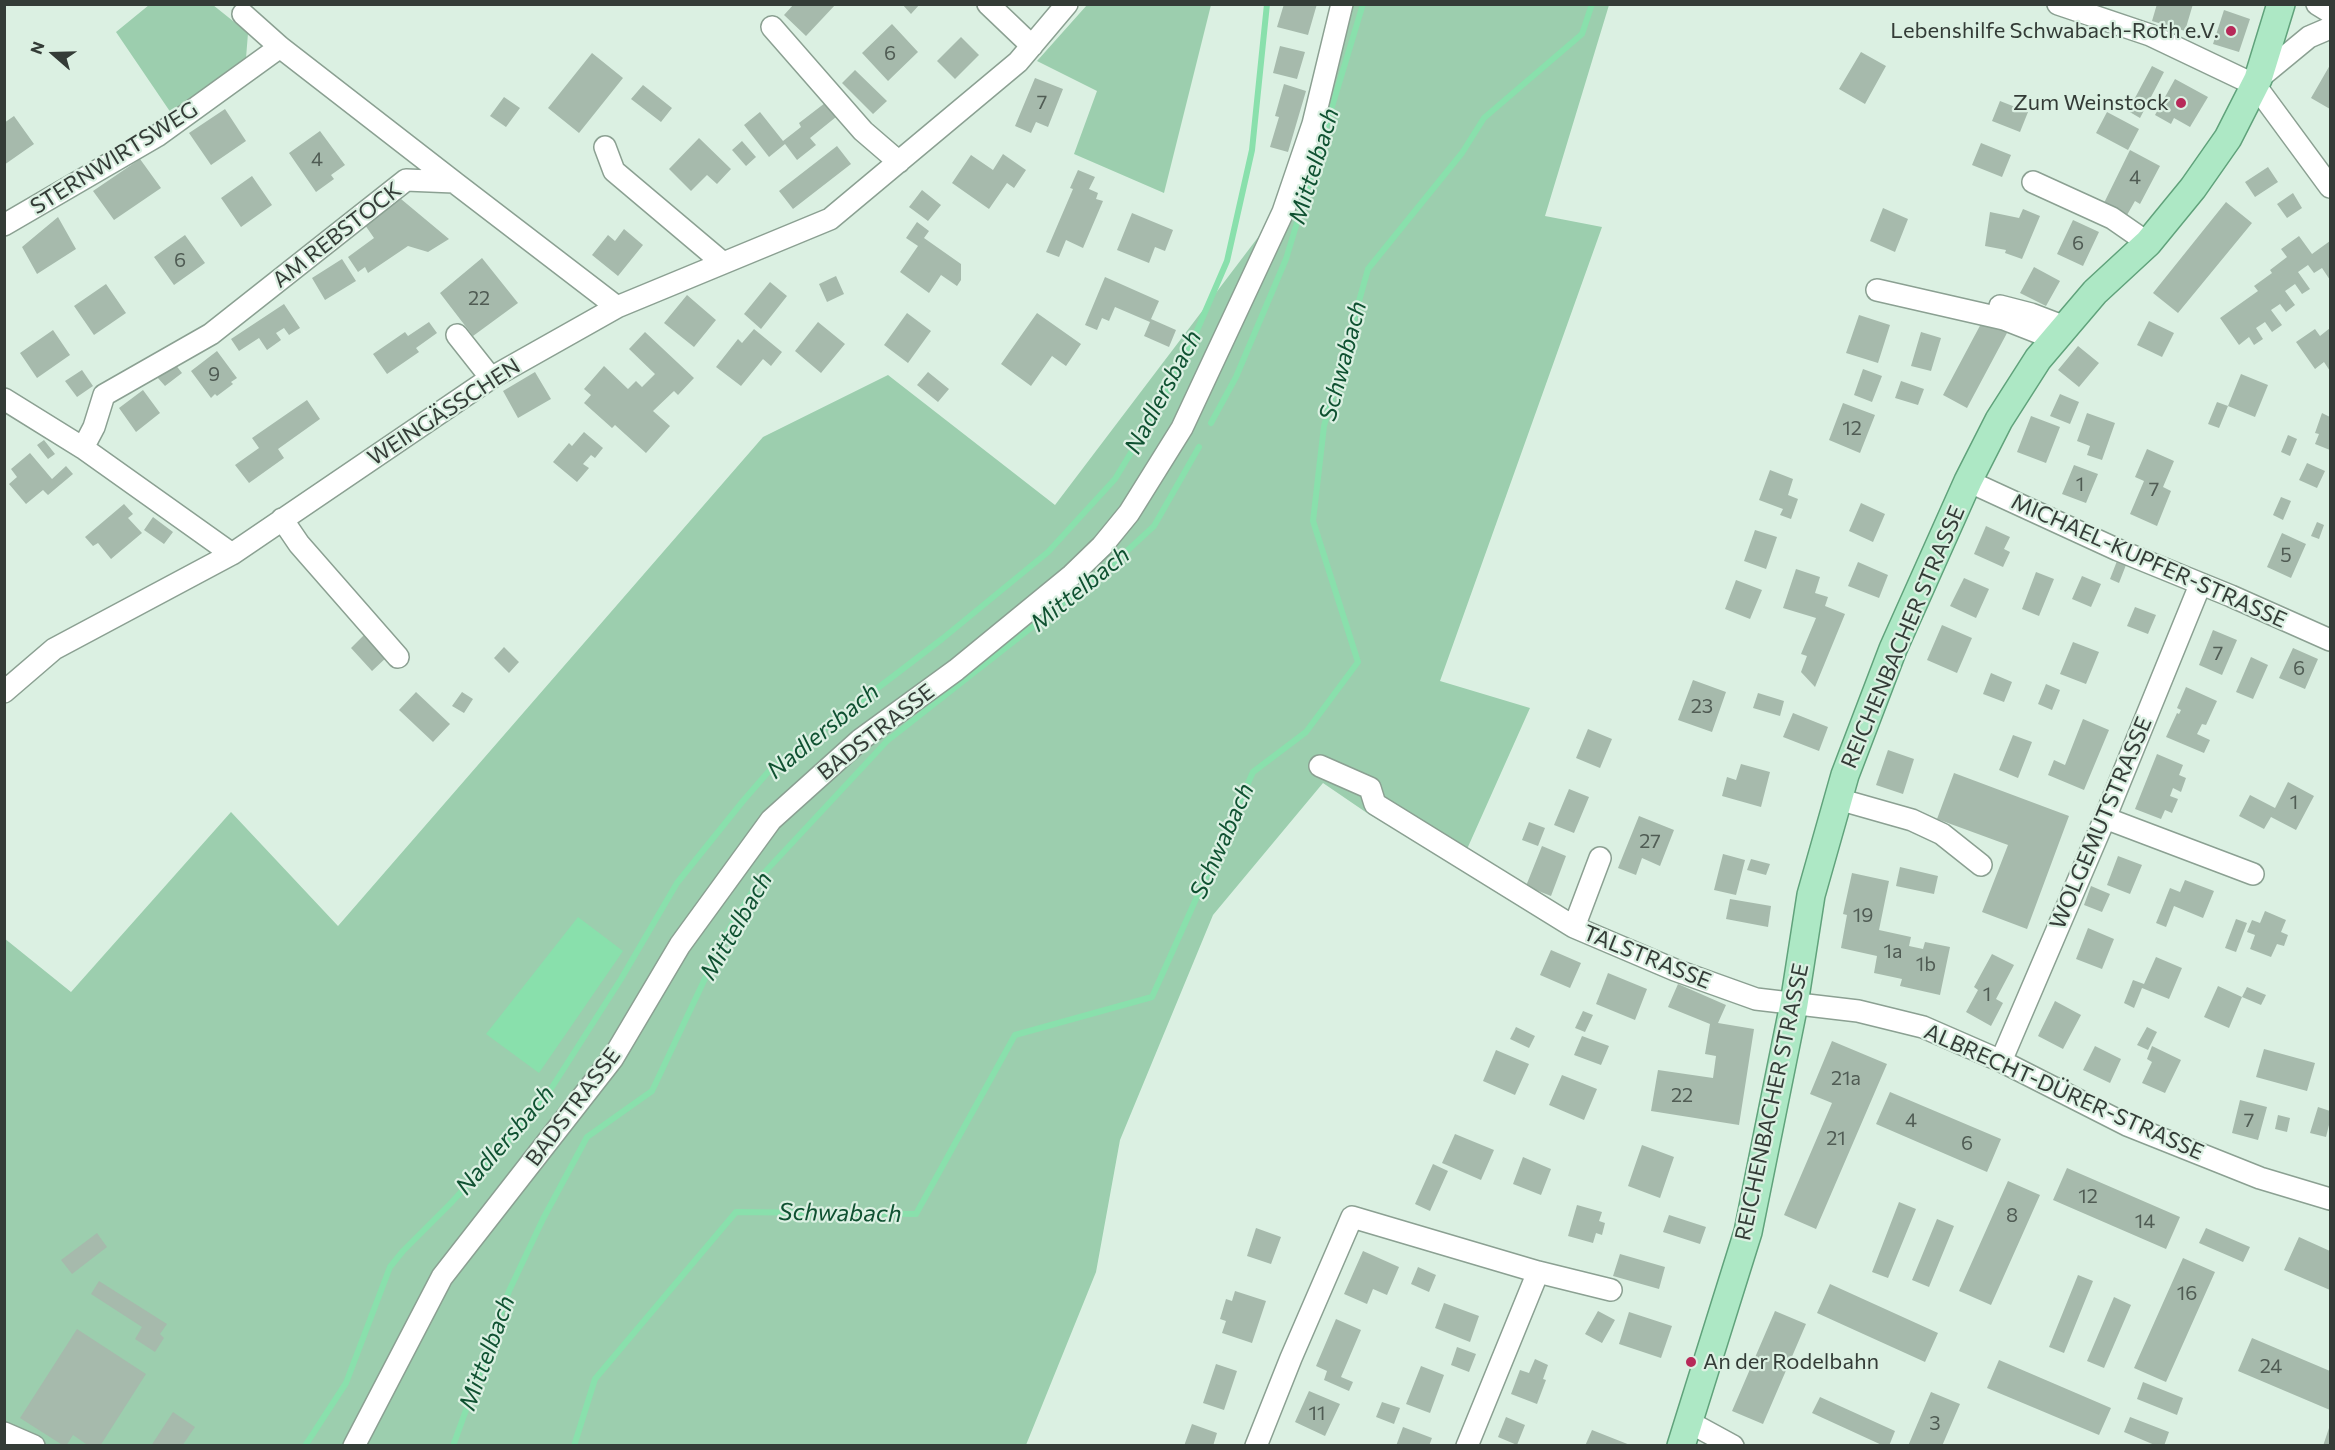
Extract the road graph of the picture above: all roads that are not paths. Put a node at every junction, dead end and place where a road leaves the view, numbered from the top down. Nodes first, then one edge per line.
1 (988, 4) edge
2 (1067, 4) edge
3 (1342, 4) edge
4 (2058, 4) edge
5 (2281, 4) edge
6 (2317, 4) edge
7 (2331, 12) edge
8 (243, 14) dead end
9 (772, 27) dead end
10 (2331, 28) edge
11 (280, 46) junction
12 (1032, 46) junction
13 (2256, 82) junction
14 (605, 147) dead end
15 (898, 162) junction
16 (454, 182) junction
17 (2033, 183) dead end
18 (2331, 187) edge
19 (4, 225) edge
20 (2148, 243) junction
21 (723, 263) junction
22 (1877, 290) dead end
23 (1953, 295) dead end
24 (617, 307) junction
25 (2060, 333) junction
26 (458, 335) dead end
27 (491, 378) junction
28 (4, 399) edge
29 (83, 448) junction
30 (1968, 481) junction
31 (282, 519) junction
32 (232, 554) junction
33 (2200, 585) junction
34 (2331, 640) edge
35 (398, 657) dead end
36 (4, 692) edge
37 (1320, 766) dead end
38 (1838, 800) junction
39 (2104, 818) junction
40 (1600, 858) dead end
41 (1981, 865) dead end
42 (2253, 874) dead end
43 (1574, 927) junction
44 (1794, 1004) junction
45 (2001, 1061) junction
46 (2331, 1198) edge
47 (1538, 1272) junction
48 (1611, 1290) dead end
49 (4, 1433) edge
50 (1685, 1434) edge
51 (34, 1446) edge
52 (354, 1446) edge
53 (1256, 1446) edge
54 (1467, 1446) edge
55 (1733, 1446) edge

1 - 12 street
2 - 12 street, WEINGÄSSCHEN
3 - 52 street, BADSTRASSE
4 - 13 street
5 - 13 main road, REICHENBACHER STRASSE
6 - 7 street
8 - 11 street
9 - 15 street
10 - 13 street
11 - 16 street
11 - 19 street, STERNWIRTSWEG
12 - 15 street, WEINGÄSSCHEN
13 - 18 street
13 - 20 main road, REICHENBACHER STRASSE
14 - 21 street
15 - 21 street, WEINGÄSSCHEN
16 - 24 street
16 - 29 street, AM REBSTOCK
17 - 20 street
20 - 25 main road, REICHENBACHER STRASSE
21 - 24 street, WEINGÄSSCHEN
22 - 25 street
23 - 25 street
24 - 27 street, WEINGÄSSCHEN
25 - 30 main road, REICHENBACHER STRASSE
26 - 27 street
27 - 31 street, WEINGÄSSCHEN
28 - 29 street
29 - 32 street
30 - 33 street, MICHAEL-KUPFER-STRASSE
30 - 38 main road, REICHENBACHER STRASSE
31 - 32 street, WEINGÄSSCHEN
31 - 35 street
32 - 36 street, WEINGÄSSCHEN
33 - 34 street, MICHAEL-KUPFER-STRASSE
33 - 39 street, WOLGEMUTSTRASSE
37 - 43 street
38 - 41 street
38 - 44 main road, REICHENBACHER STRASSE
39 - 42 street
39 - 45 street, WOLGEMUTSTRASSE
40 - 43 street, TALSTRASSE
43 - 44 street, TALSTRASSE
44 - 45 street, ALBRECHT-DÜRER-STRASSE
44 - 50 main road, REICHENBACHER STRASSE
45 - 46 street, ALBRECHT-DÜRER-STRASSE
47 - 48 street
47 - 53 street
47 - 54 street
49 - 51 street
50 - 55 street

